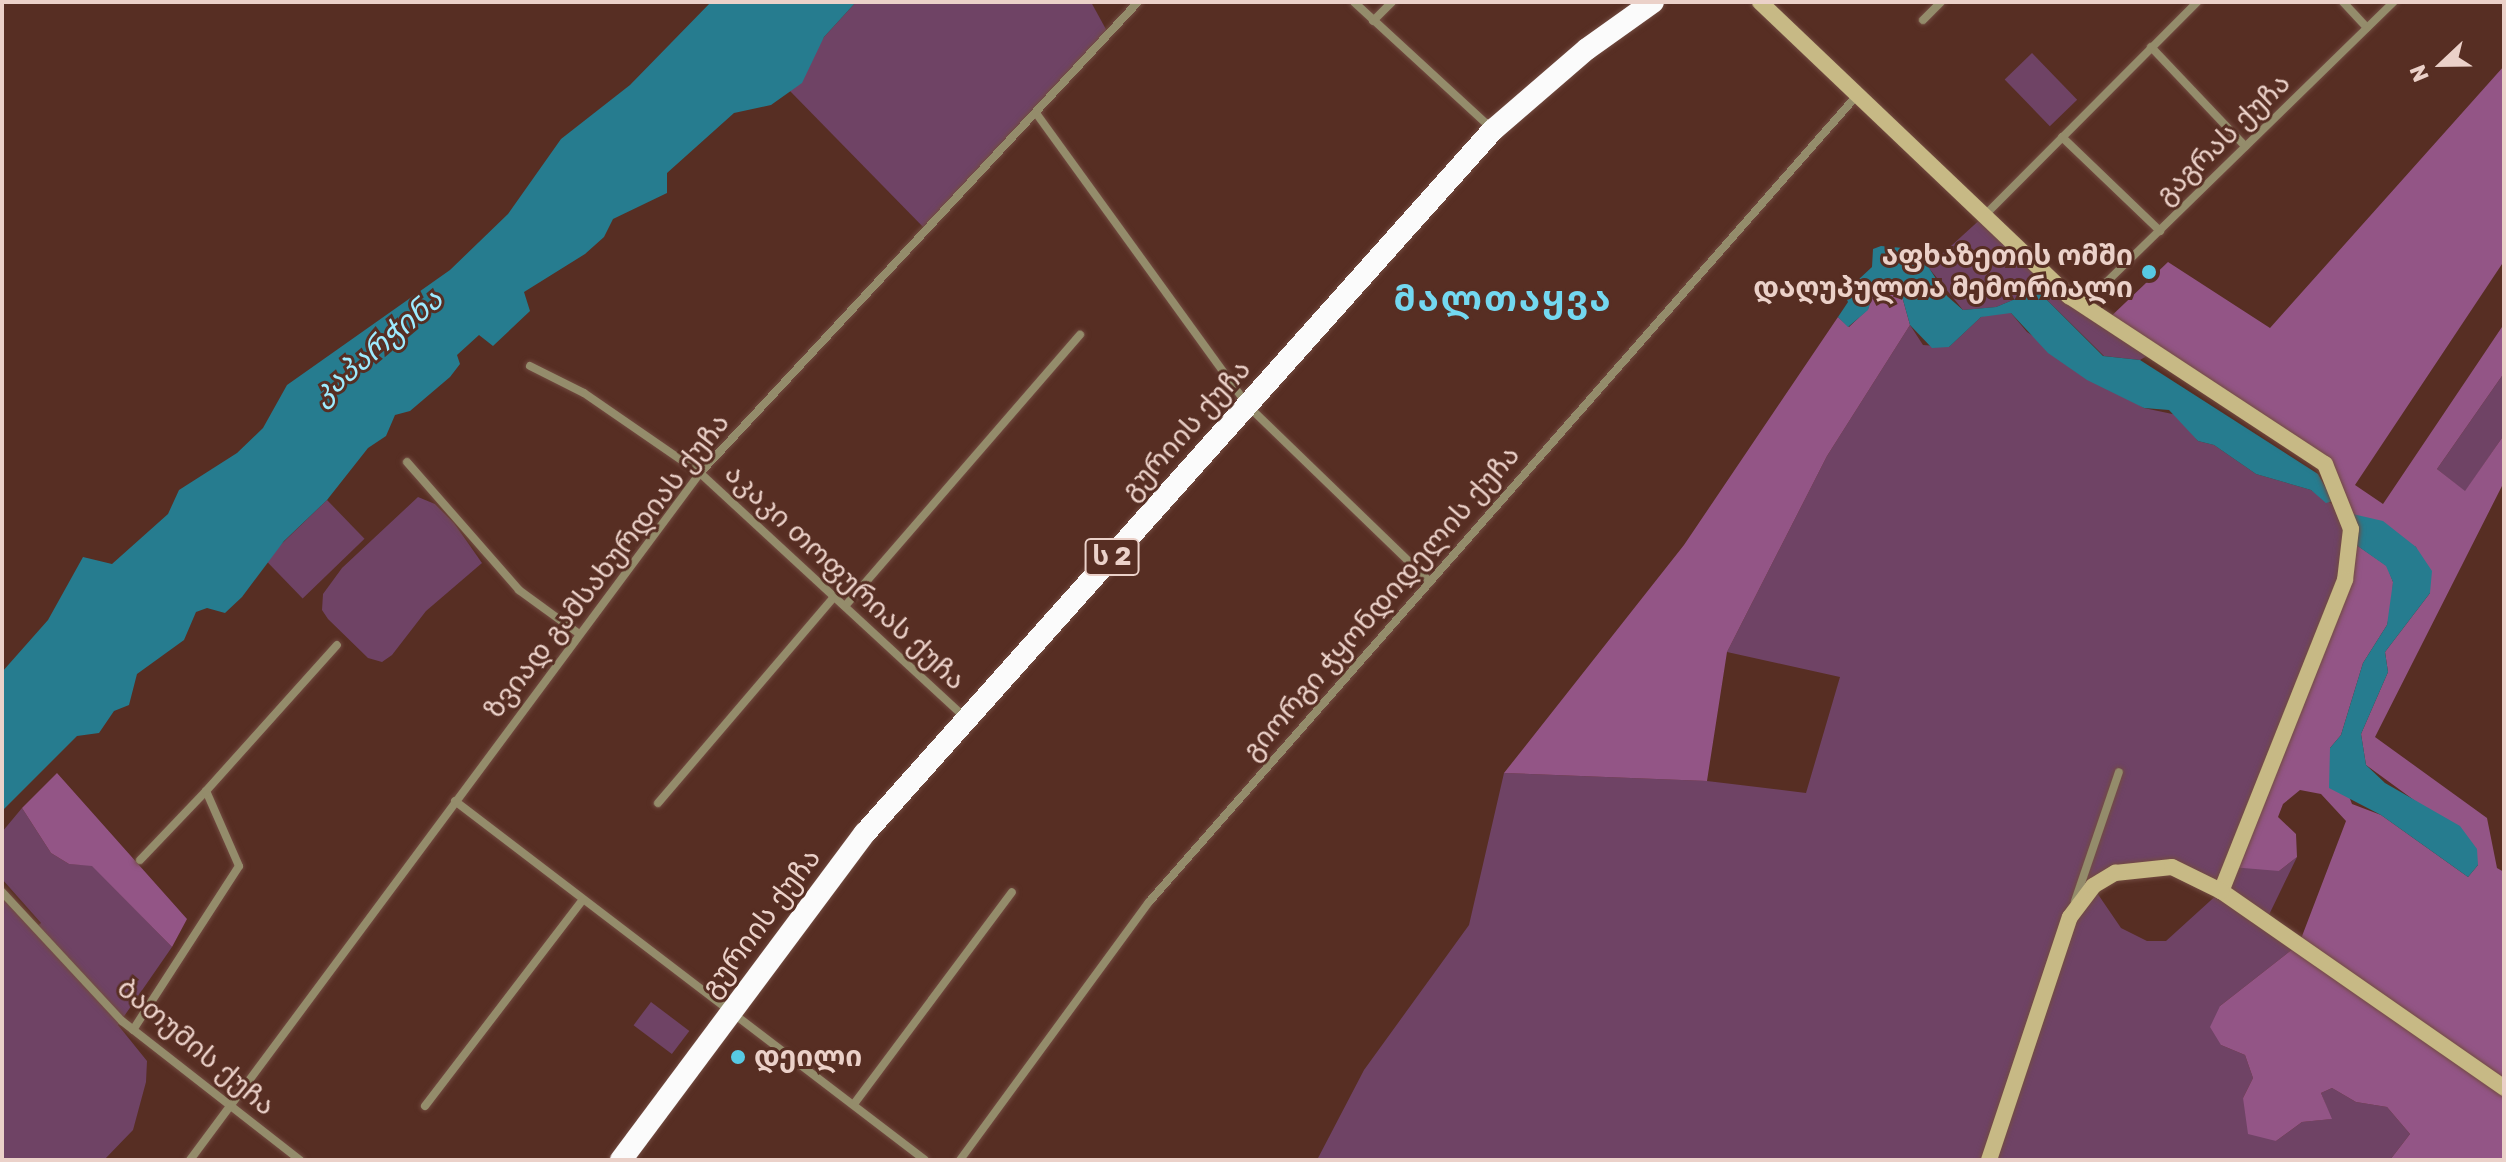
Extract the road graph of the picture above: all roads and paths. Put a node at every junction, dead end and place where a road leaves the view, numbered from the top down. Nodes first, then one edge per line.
1 (1138, 2) edge
2 (1354, 2) edge
3 (1392, 2) edge
4 (1653, 2) edge
5 (1760, 2) edge
6 (1941, 2) edge
7 (2197, 2) edge
8 (2343, 2) edge
9 (2394, 2) edge
10 (1923, 20) dead end
11 (1373, 21) junction
12 (2367, 28) junction
13 (2151, 47) junction
14 (1859, 94) junction
15 (1036, 113) junction
16 (1493, 130) junction
17 (2062, 137) junction
18 (2245, 146) junction
19 (1985, 215) junction
20 (2160, 231) junction
21 (2082, 306) junction
22 (1080, 335) dead end
23 (530, 366) dead end
24 (1248, 406) junction
25 (407, 462) dead end
26 (700, 473) junction
27 (1430, 582) junction
28 (834, 597) junction
29 (845, 606) junction
30 (578, 633) junction
31 (337, 645) dead end
32 (967, 720) junction
33 (2119, 772) dead end
34 (206, 791) junction
35 (455, 801) junction
36 (658, 803) dead end
37 (140, 860) dead end
38 (2221, 891) junction
39 (2, 892) edge
40 (1012, 892) dead end
41 (583, 899) junction
42 (2070, 917) junction
43 (731, 1012) junction
44 (133, 1030) junction
45 (2504, 1088) edge
46 (854, 1104) junction
47 (425, 1106) dead end
48 (229, 1107) junction
49 (190, 1160) edge
50 (300, 1160) edge
51 (621, 1160) edge
52 (925, 1160) edge
53 (960, 1160) edge
54 (1989, 1160) edge

1 - 15 street, ზვიად გამსახურდიას ქუჩა
2 - 11 street
3 - 11 street
4 - 16 highway, გურიის ქუჩა / ს 2
5 - 14 street
6 - 10 street
7 - 13 street
8 - 12 street
9 - 12 street, გაგრას ქუჩა
11 - 16 street
12 - 18 street, გაგრას ქუჩა
13 - 17 street
13 - 18 street
14 - 19 street
14 - 27 street, გიორგი ჭყონდიდელის ქუჩა
15 - 24 street
15 - 26 street, ზვიად გამსახურდიას ქუჩა
16 - 24 highway, გურიის ქუჩა / ს 2
17 - 19 street
17 - 20 street
18 - 20 street, გაგრას ქუჩა
19 - 21 street
20 - 21 street, გაგრას ქუჩა
21 - 38 street
22 - 29 street
23 - 26 street, აკაკი თოფურიას ქუჩა
24 - 27 street
24 - 32 highway, გურიის ქუჩა / ს 2
25 - 30 street
26 - 28 street, აკაკი თოფურიას ქუჩა
26 - 30 street, ზვიად გამსახურდიას ქუჩა
27 - 53 street, გიორგი ჭყონდიდელის ქუჩა
28 - 29 street, აკაკი თოფურიას ქუჩა
28 - 36 street
29 - 32 street, აკაკი თოფურიას ქუჩა
30 - 35 street, ზვიად გამსახურდიას ქუჩა
31 - 34 street
32 - 43 highway, გურიის ქუჩა / ს 2
33 - 42 street
34 - 37 street
34 - 44 street
35 - 41 street
35 - 48 street, ზვიად გამსახურდიას ქუჩა
38 - 42 street
38 - 45 street
39 - 44 street, ბათუმის ქუჩა
40 - 46 street
41 - 43 street
41 - 47 street
42 - 54 street
43 - 46 street
43 - 51 highway, გურიის ქუჩა / ს 2
44 - 48 street, ბათუმის ქუჩა
46 - 52 street
48 - 49 street, ზვიად გამსახურდიას ქუჩა
48 - 50 street, ბათუმის ქუჩა

